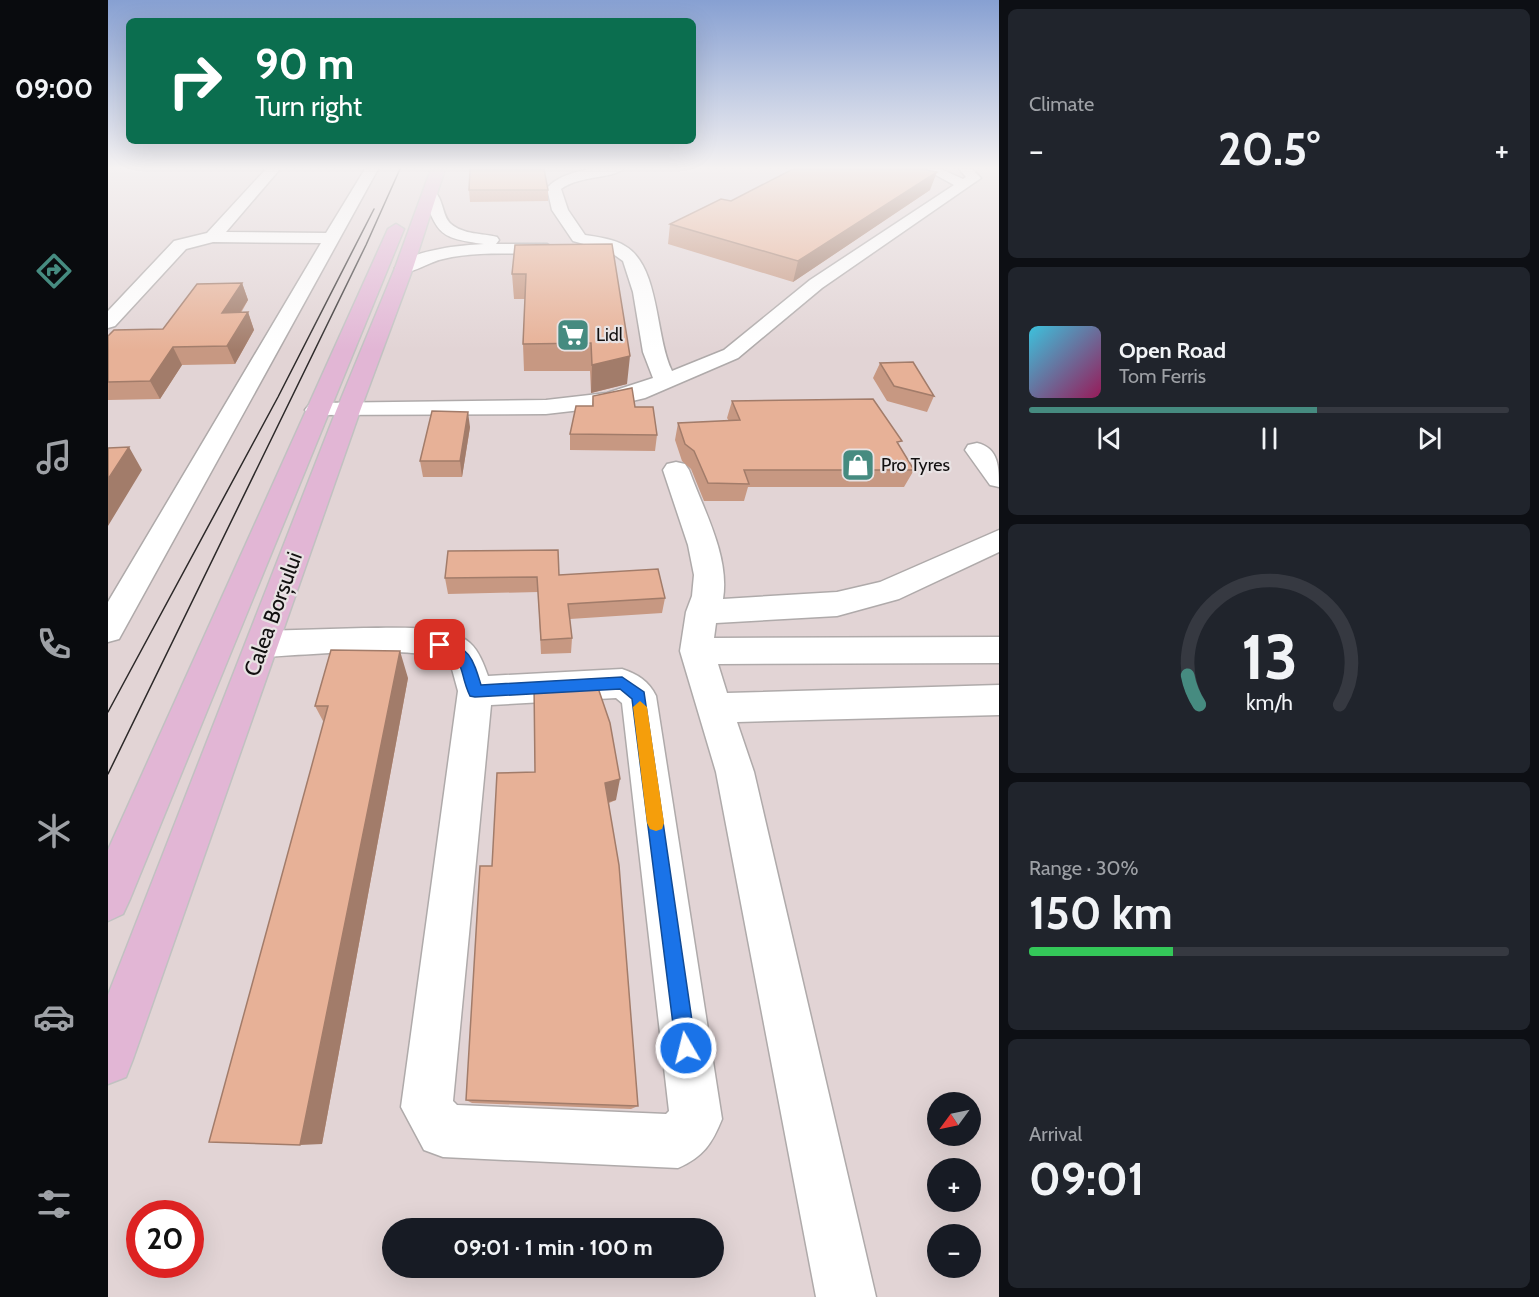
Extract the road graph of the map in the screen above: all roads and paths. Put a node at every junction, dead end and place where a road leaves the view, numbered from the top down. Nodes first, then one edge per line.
1 (220, 230) edge
2 (337, 230) edge
3 (406, 230) edge
4 (418, 230) edge
5 (441, 230) edge
6 (448, 230) edge
7 (554, 230) edge
8 (570, 230) edge
9 (893, 230) edge
10 (213, 237) junction
11 (332, 238) junction
12 (550, 239) junction
13 (577, 243) junction
14 (473, 249) junction
15 (108, 322) edge
16 (666, 382) junction
17 (333, 411) junction
18 (976, 450) dead end
19 (676, 470) dead end
20 (999, 478) edge
21 (999, 540) edge
22 (702, 612) junction
23 (108, 630) edge
24 (262, 644) junction
25 (697, 651) junction
26 (999, 651) edge
27 (475, 691) junction
28 (999, 700) edge
29 (713, 708) junction
30 (108, 899) edge
31 (108, 1059) edge
32 (846, 1297) edge

1 - 10 street
2 - 11 street
3 - 17 main road, Calea Borșului
4 - 14 street
5 - 14 street
6 - 12 street
7 - 12 street
8 - 13 street
9 - 16 street
10 - 11 street
10 - 15 street
11 - 23 street
12 - 13 street
12 - 14 street
13 - 16 street
16 - 17 street
17 - 24 main road, Calea Borșului
17 - 30 main road, Calea Borșului
18 - 20 street
19 - 22 street
21 - 22 street
22 - 25 street
24 - 27 street
24 - 31 main road, Calea Borșului
25 - 26 street
25 - 29 street
27 - 27 street
28 - 29 street
29 - 32 street

